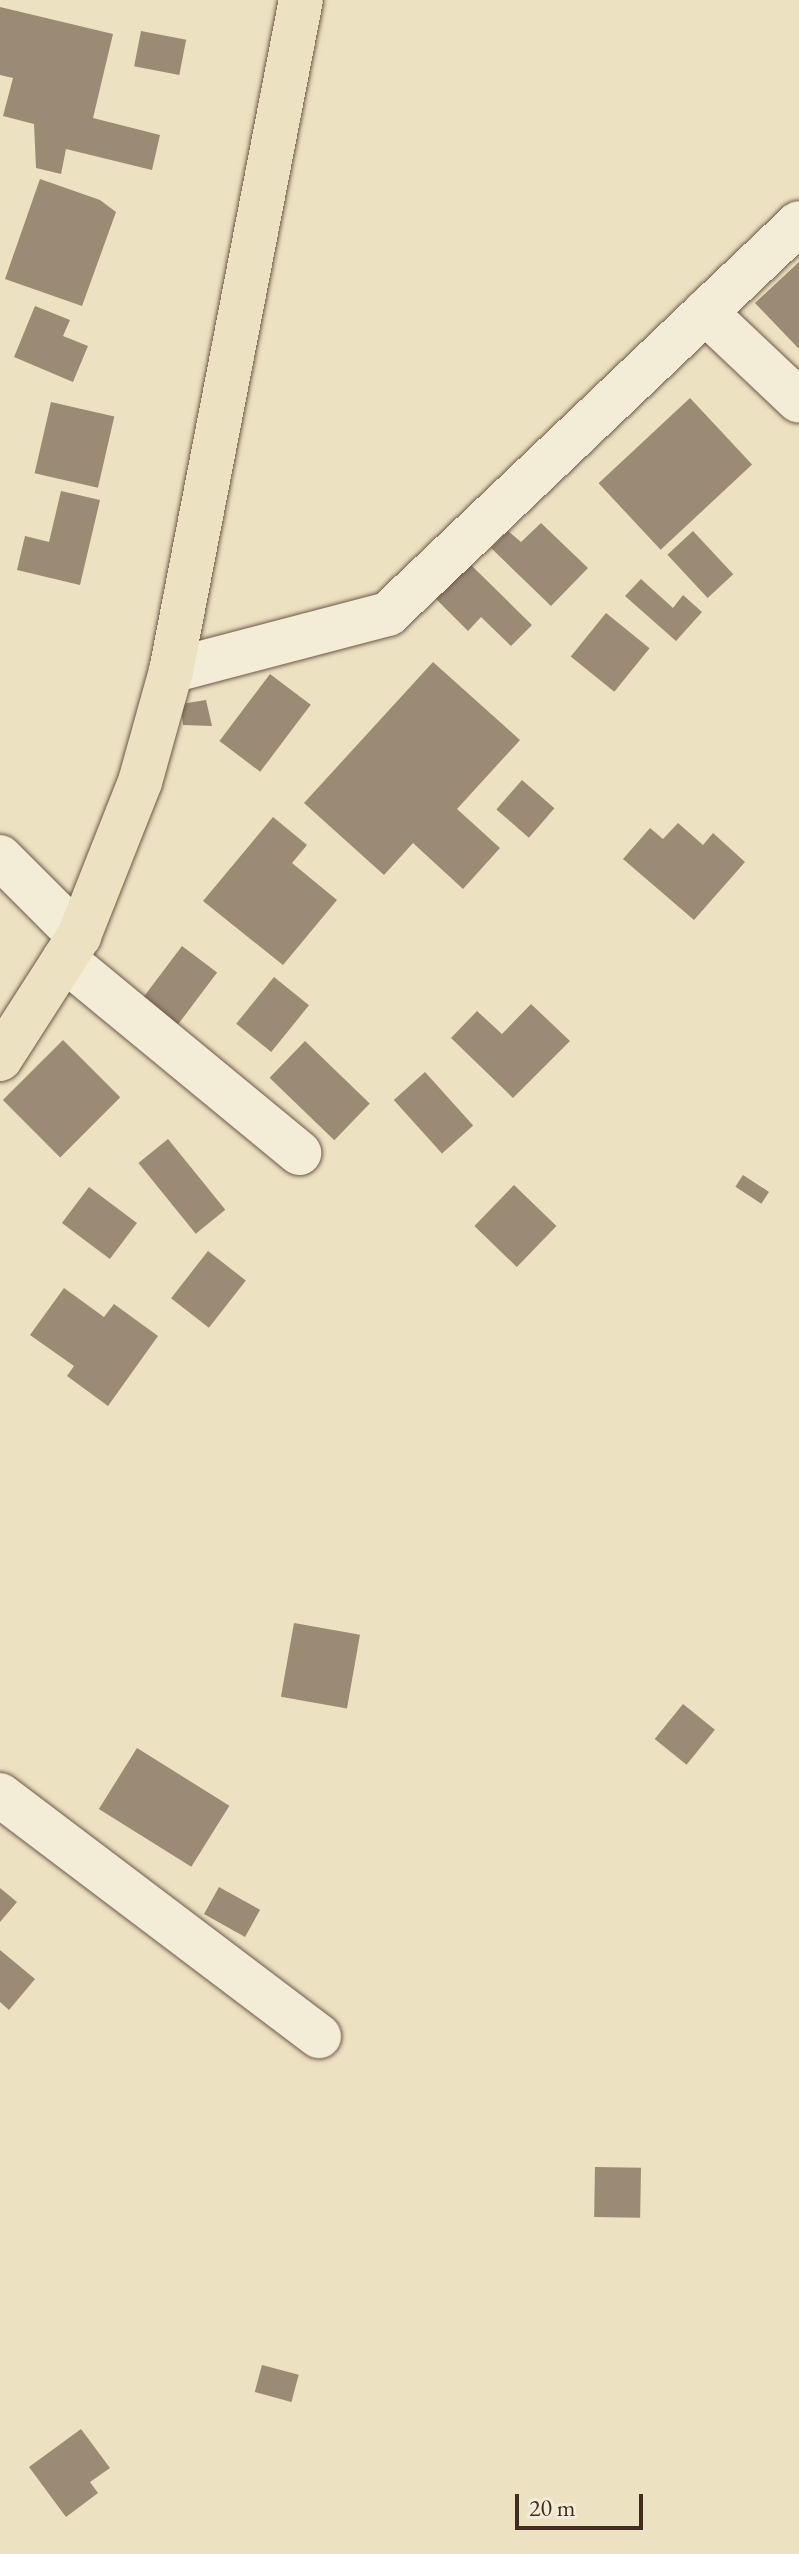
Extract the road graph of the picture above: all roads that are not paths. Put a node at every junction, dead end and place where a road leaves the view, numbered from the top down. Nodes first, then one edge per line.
1 (301, 0) edge
2 (799, 223) edge
3 (705, 312) junction
4 (799, 401) edge
5 (171, 671) junction
6 (0, 857) edge
7 (71, 947) junction
8 (0, 1059) edge
9 (299, 1153) dead end
10 (0, 1795) edge
11 (319, 2036) dead end

1 - 5 main road
2 - 3 street
3 - 4 street
3 - 5 street
5 - 7 main road
6 - 7 street
7 - 8 main road
7 - 9 street
10 - 11 street

